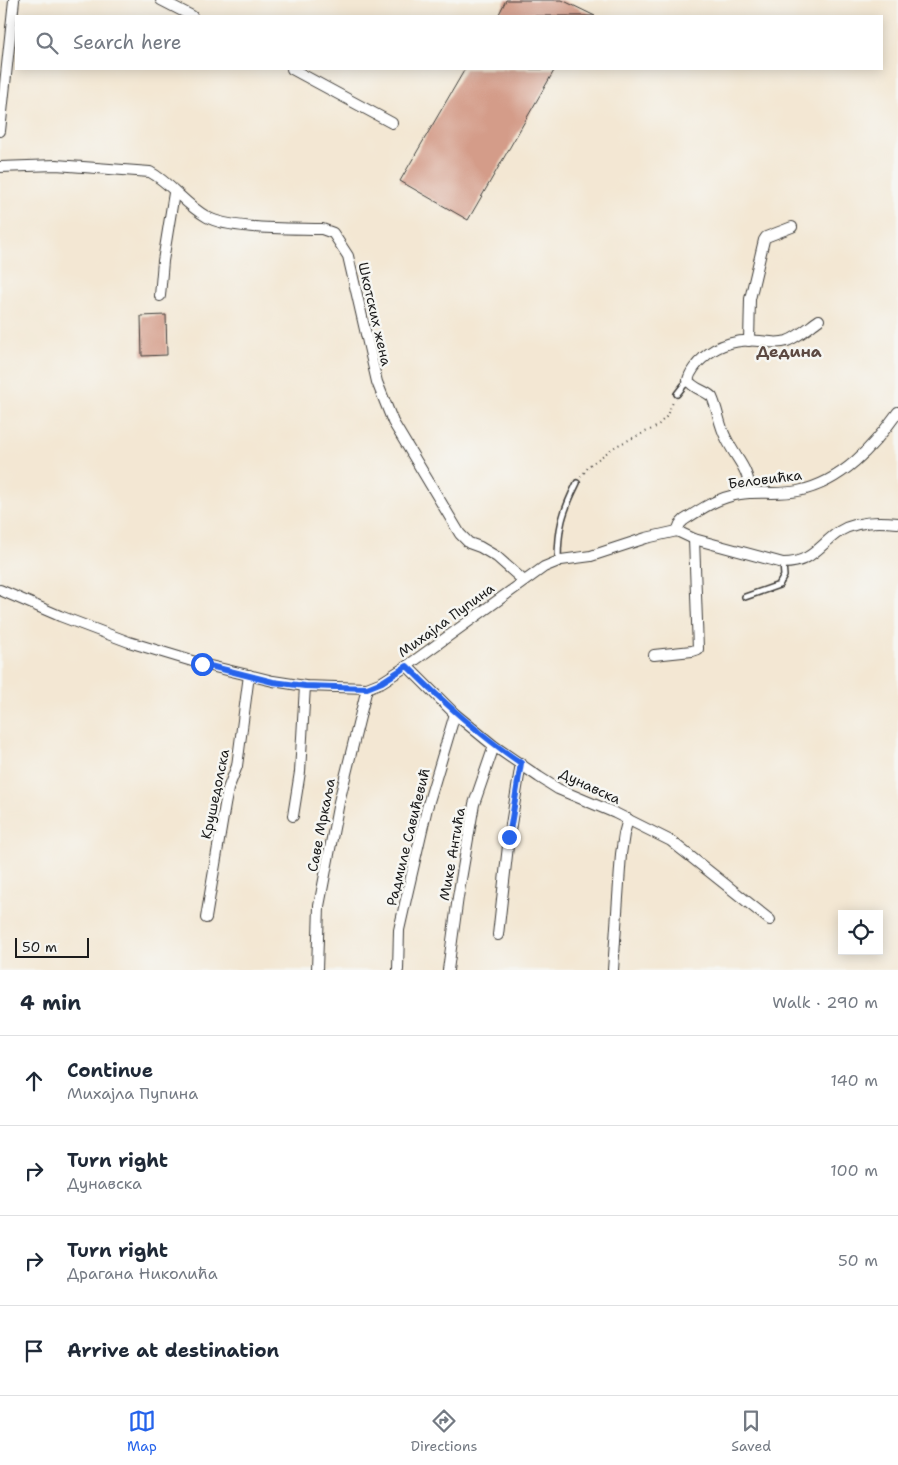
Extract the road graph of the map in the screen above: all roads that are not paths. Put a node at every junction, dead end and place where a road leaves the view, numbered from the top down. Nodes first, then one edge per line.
1 (14, 0) edge
2 (161, 0) edge
3 (190, 15) edge
4 (294, 70) edge
5 (392, 123) dead end
6 (0, 131) edge
7 (0, 166) edge
8 (174, 193) junction
9 (792, 227) dead end
10 (160, 296) dead end
11 (819, 320) dead end
12 (749, 341) junction
13 (689, 382) junction
14 (677, 394) road end
15 (898, 412) edge
16 (577, 483) road end
17 (751, 493) junction
18 (898, 523) edge
19 (678, 531) junction
20 (694, 539) junction
21 (558, 561) junction
22 (784, 563) junction
23 (524, 580) junction
24 (0, 590) edge
25 (745, 597) dead end
26 (654, 655) dead end
27 (407, 666) junction
28 (249, 675) junction
29 (305, 686) junction
30 (367, 688) junction
31 (455, 714) junction
32 (494, 746) junction
33 (521, 763) junction
34 (294, 816) dead end
35 (628, 820) junction
36 (206, 918) dead end
37 (770, 920) dead end
38 (498, 935) dead end
39 (317, 970) edge
40 (398, 970) edge
41 (448, 970) edge
42 (613, 970) edge

1 - 6 street
2 - 3 street
4 - 5 street
7 - 8 street, Шкотских жена
8 - 10 street
8 - 23 street, Шкотских жена
9 - 12 street
11 - 12 street
12 - 13 street
13 - 14 lane
13 - 17 street
15 - 17 street, Беловићка
16 - 21 lane
17 - 19 street, Беловићка
18 - 22 street
19 - 20 street
19 - 21 street, Михајла Пупина
20 - 22 street
20 - 26 street
21 - 23 street, Михајла Пупина
22 - 25 lane
23 - 27 street, Михајла Пупина
24 - 28 street, Михајла Пупина
27 - 30 street, Михајла Пупина
27 - 31 street, Дунавска
28 - 29 street, Михајла Пупина
28 - 36 street, Крушедолска
29 - 30 street, Михајла Пупина
29 - 34 street
30 - 39 street, Саве Мркаља
31 - 32 street, Дунавска
31 - 40 street, Радмиле Савићевић
32 - 33 street, Дунавска
32 - 41 street, Мике Антића
33 - 35 street, Дунавска
33 - 38 street
35 - 37 street, Дунавска
35 - 42 street

